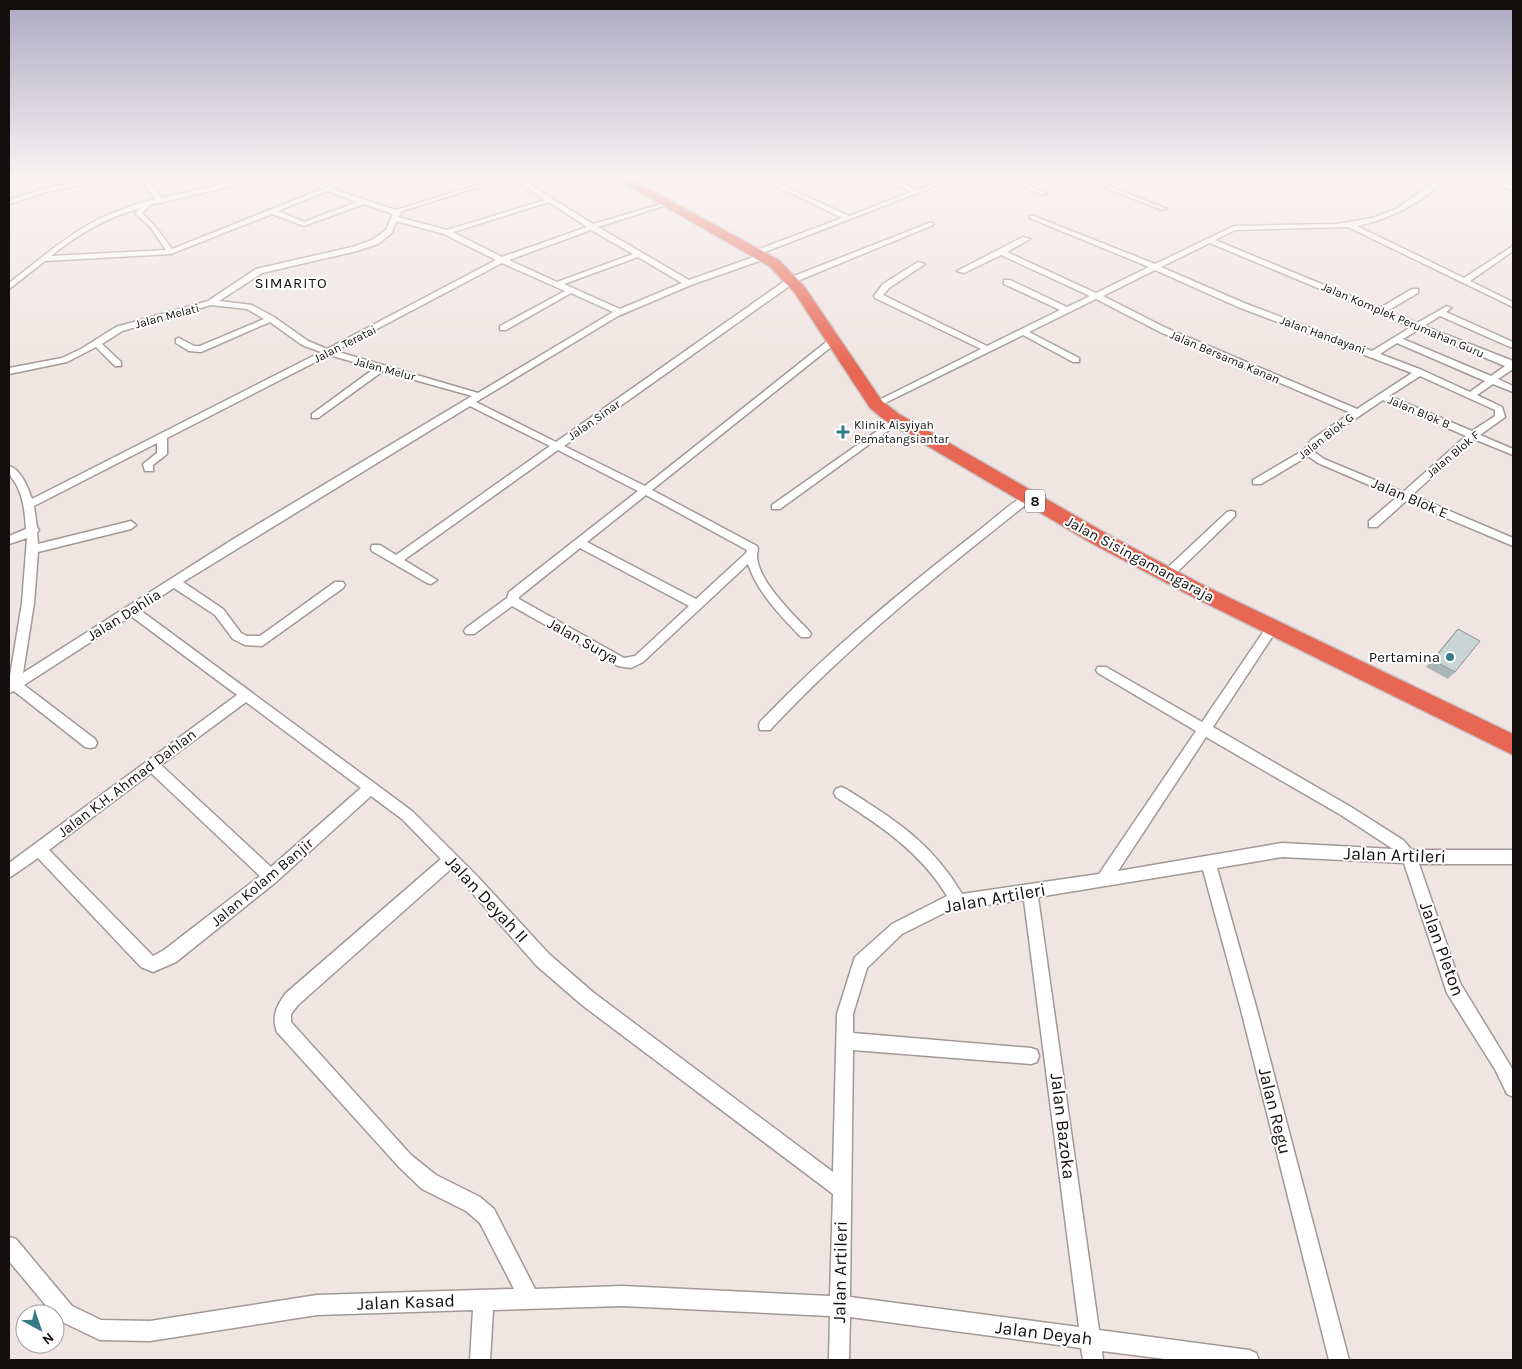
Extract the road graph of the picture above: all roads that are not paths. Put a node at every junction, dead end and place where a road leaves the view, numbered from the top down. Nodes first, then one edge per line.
1 (68, 241) edge
2 (163, 241) edge
3 (198, 241) edge
4 (376, 241) edge
5 (464, 241) edge
6 (554, 241) edge
7 (616, 241) edge
8 (735, 241) edge
9 (794, 241) edge
10 (888, 241) edge
11 (1024, 241) edge
12 (1094, 241) edge
13 (1207, 241) edge
14 (1211, 241) edge
15 (1382, 241) edge
16 (1513, 248) edge
17 (171, 252) junction
18 (1001, 252) junction
19 (639, 254) junction
20 (760, 255) junction
21 (45, 259) junction
22 (502, 260) junction
23 (921, 264) dead end
24 (1154, 267) junction
25 (961, 271) dead end
26 (792, 280) junction
27 (1464, 281) junction
28 (1007, 282) dead end
29 (688, 283) junction
30 (558, 284) junction
31 (9, 287) edge
32 (572, 290) junction
33 (1415, 291) dead end
34 (1096, 296) junction
35 (211, 303) junction
36 (1513, 305) edge
37 (1066, 310) junction
38 (1381, 311) junction
39 (620, 312) junction
40 (271, 319) junction
41 (1420, 327) junction
42 (503, 328) dead end
43 (1023, 332) junction
44 (1398, 340) junction
45 (179, 341) dead end
46 (833, 341) junction
47 (95, 343) junction
48 (1513, 345) edge
49 (987, 349) junction
50 (328, 352) junction
51 (1374, 354) junction
52 (1076, 360) dead end
53 (118, 364) dead end
54 (1513, 365) edge
55 (382, 367) junction
56 (9, 371) edge
57 (1419, 372) junction
58 (1493, 380) junction
59 (1513, 389) edge
60 (1472, 395) junction
61 (480, 396) junction
62 (1381, 396) junction
63 (469, 402) junction
64 (876, 404) junction
65 (1492, 404) joint
66 (1357, 412) junction
67 (315, 416) dead end
68 (897, 420) junction
69 (1473, 435) junction
70 (162, 438) junction
71 (556, 446) junction
72 (1308, 452) junction
73 (1513, 452) edge
74 (9, 469) edge
75 (149, 469) dead end
76 (1257, 482) dead end
77 (645, 490) junction
78 (1405, 495) junction
79 (1029, 497) junction
80 (30, 504) junction
81 (776, 507) dead end
82 (1231, 514) dead end
83 (1373, 524) dead end
84 (130, 525) dead end
85 (34, 530) junction
86 (9, 540) edge
87 (579, 542) junction
88 (1513, 542) edge
89 (376, 548) dead end
90 (33, 549) junction
91 (751, 555) junction
92 (396, 560) junction
93 (1167, 575) junction
94 (431, 580) dead end
95 (175, 583) junction
96 (339, 585) dead end
97 (513, 600) junction
98 (696, 605) junction
99 (132, 610) junction
100 (1272, 628) junction
101 (470, 631) dead end
102 (804, 634) dead end
103 (1102, 670) dead end
104 (12, 686) edge
105 (246, 695) junction
106 (765, 726) dead end
107 (1204, 728) junction
108 (90, 743) dead end
109 (1513, 745) edge
110 (152, 765) junction
111 (371, 788) junction
112 (841, 793) dead end
113 (39, 849) junction
114 (1410, 857) junction
115 (1513, 857) edge
116 (451, 860) junction
117 (1208, 862) junction
118 (9, 871) edge
119 (271, 877) junction
120 (1104, 879) junction
121 (1030, 891) junction
122 (958, 901) junction
123 (844, 1041) junction
124 (1031, 1056) dead end
125 (1513, 1088) edge
126 (842, 1190) junction
127 (9, 1246) edge
128 (530, 1298) junction
129 (484, 1300) junction
130 (839, 1306) junction
131 (1090, 1340) junction
132 (480, 1360) edge
133 (839, 1360) edge
134 (1093, 1360) edge
135 (1249, 1360) edge
136 (1339, 1360) edge

1 - 21 street
2 - 17 street
3 - 17 street
4 - 35 street, Jalan Melati
5 - 22 street
6 - 22 street, Jalan Teratai
7 - 19 street
8 - 20 highway, Jalan Sisingamangaraja / 8
9 - 20 street, Jalan Dahlia
10 - 26 street, Jalan Sinar
11 - 18 street
12 - 24 street, Jalan Handayani
13 - 24 street
14 - 38 street, Jalan Komplek Perumahan Guru
15 - 27 street
16 - 27 street
17 - 21 street
18 - 25 street
18 - 34 street, Jalan Bersama Kanan
19 - 29 street
19 - 30 street
20 - 26 highway, Jalan Sisingamangaraja / 8
20 - 29 street, Jalan Dahlia
21 - 31 street
22 - 30 street
22 - 50 street, Jalan Teratai
23 - 49 street
24 - 34 street
24 - 51 street, Jalan Handayani
26 - 46 highway, Jalan Sisingamangaraja / 8
26 - 71 street, Jalan Sinar
27 - 36 street
28 - 37 street
29 - 39 street, Jalan Dahlia
30 - 32 street
32 - 39 street
32 - 42 street
33 - 38 street
34 - 37 street
34 - 66 street, Jalan Bersama Kanan
35 - 40 street, Jalan Melur
35 - 47 street, Jalan Melati
37 - 43 street
38 - 41 street, Jalan Komplek Perumahan Guru
39 - 61 street, Jalan Dahlia
40 - 45 street
40 - 50 street, Jalan Melur
41 - 44 street
41 - 48 street
41 - 54 street, Jalan Komplek Perumahan Guru
43 - 49 street
43 - 52 street
44 - 51 street
44 - 58 street
46 - 64 highway, Jalan Sisingamangaraja / 8
46 - 77 street
47 - 53 street
47 - 56 street, Jalan Melati
49 - 64 street
50 - 55 street, Jalan Melur
50 - 70 street, Jalan Teratai
51 - 57 street, Jalan Handayani
54 - 58 street
55 - 61 street, Jalan Melur
55 - 67 street
57 - 60 street, Jalan Handayani
57 - 62 street, Jalan Blok G
58 - 59 street
58 - 60 street
60 - 65 street, Jalan Handayani
61 - 63 street, Jalan Dahlia
62 - 66 street, Jalan Blok G
62 - 69 street, Jalan Blok B
63 - 71 street
63 - 95 street, Jalan Dahlia
64 - 68 highway, Jalan Sisingamangaraja / 8
65 - 69 street, Jalan Blok F
66 - 72 street, Jalan Blok G
68 - 79 highway, Jalan Sisingamangaraja / 8
68 - 81 street
69 - 73 street, Jalan Blok B
69 - 78 street, Jalan Blok F
70 - 75 street
70 - 80 street, Jalan Teratai
71 - 77 street
71 - 92 street, Jalan Sinar
72 - 76 street, Jalan Blok G
72 - 78 street, Jalan Blok E
74 - 80 street
77 - 87 street
77 - 91 street
78 - 83 street, Jalan Blok F
78 - 88 street, Jalan Blok E
79 - 93 highway, Jalan Sisingamangaraja / 8
79 - 106 street
80 - 85 street
82 - 93 street
84 - 90 street
85 - 86 street
85 - 90 street
87 - 97 street
87 - 98 street
89 - 92 street
90 - 104 street
91 - 98 street, Jalan Surya
91 - 102 street
92 - 94 street
93 - 100 highway, Jalan Sisingamangaraja / 8
95 - 96 street
95 - 99 street, Jalan Dahlia
97 - 98 street, Jalan Surya
97 - 101 street
99 - 104 street, Jalan Dahlia
99 - 105 street, Jalan Deyah II
100 - 107 street
100 - 109 highway, Jalan Sisingamangaraja / 8
103 - 107 street
104 - 108 street
105 - 110 street, Jalan K.H. Ahmad Dahlan
105 - 111 street, Jalan Deyah II
107 - 114 street
107 - 120 street
110 - 113 street, Jalan K.H. Ahmad Dahlan
110 - 119 street
111 - 116 street, Jalan Deyah II
111 - 119 street, Jalan Kolam Banjir
112 - 122 street
113 - 118 street, Jalan K.H. Ahmad Dahlan
113 - 119 street, Jalan Kolam Banjir
114 - 115 street, Jalan Artileri
114 - 117 street, Jalan Artileri
114 - 125 street, Jalan Pleton
116 - 126 street, Jalan Deyah II
116 - 128 street
117 - 120 street, Jalan Artileri
117 - 136 street, Jalan Regu
120 - 121 street, Jalan Artileri
121 - 122 street, Jalan Artileri
121 - 131 street, Jalan Bazoka
122 - 123 street, Jalan Artileri
123 - 124 street
123 - 126 street, Jalan Artileri
126 - 130 street, Jalan Artileri
127 - 129 street, Jalan Kasad
128 - 129 street, Jalan Kasad
128 - 130 street, Jalan Kasad
129 - 132 street
130 - 131 street, Jalan Deyah
130 - 133 street, Jalan Artileri
131 - 134 street, Jalan Bazoka
131 - 135 street, Jalan Deyah

